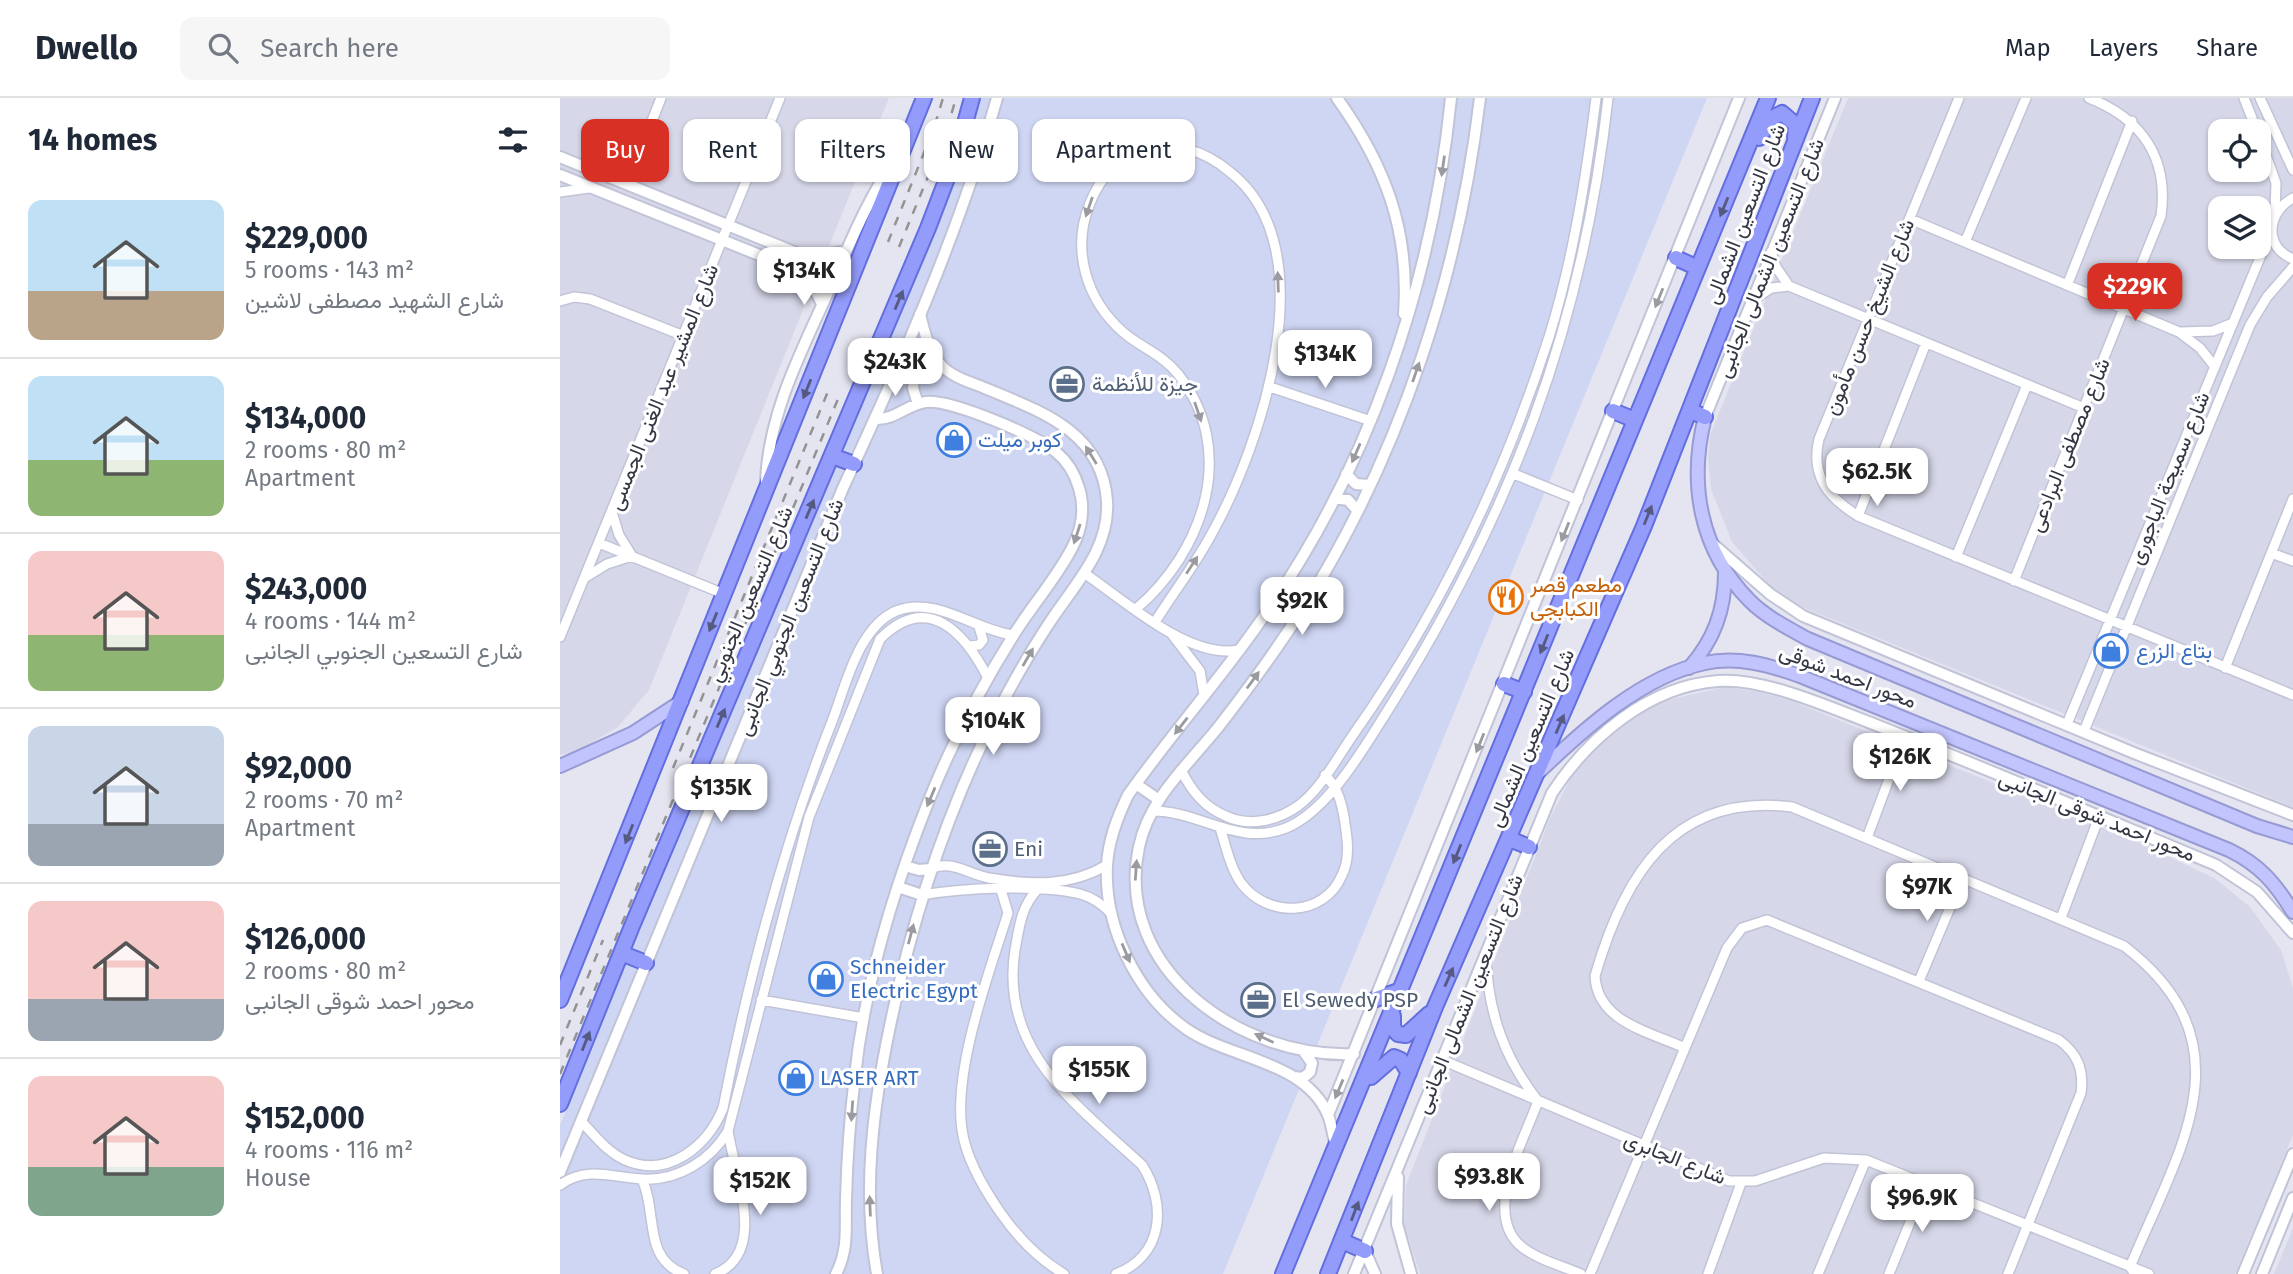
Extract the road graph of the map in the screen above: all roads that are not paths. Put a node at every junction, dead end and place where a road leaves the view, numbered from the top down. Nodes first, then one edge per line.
1 (661, 98) edge
2 (780, 98) edge
3 (924, 98) edge
4 (972, 98) edge
5 (997, 98) edge
6 (1337, 98) edge
7 (1451, 98) edge
8 (1480, 98) edge
9 (1596, 98) edge
10 (1608, 98) edge
11 (1739, 98) edge
12 (1768, 98) edge
13 (1812, 98) edge
14 (1835, 98) edge
15 (1959, 98) edge
16 (2025, 98) edge
17 (2090, 98) edge
18 (2244, 98) edge
19 (2260, 98) edge
20 (966, 119) edge
21 (991, 119) edge
22 (2252, 119) edge
23 (2132, 121) junction
24 (910, 134) edge
25 (1795, 140) junction
26 (560, 157) edge
27 (1589, 158) junction
28 (1601, 159) junction
29 (1740, 168) junction
30 (2271, 169) edge
31 (2293, 170) edge
32 (560, 174) edge
33 (881, 182) edge
34 (891, 182) edge
35 (946, 182) edge
36 (970, 182) edge
37 (627, 184) junction
38 (593, 188) junction
39 (560, 192) edge
40 (2293, 198) edge
41 (2275, 213) junction
42 (1910, 219) junction
43 (728, 226) junction
44 (2271, 231) joint
45 (722, 241) junction
46 (1965, 242) junction
47 (846, 251) junction
48 (1771, 252) junction
49 (1676, 258) junction
50 (2259, 259) edge
51 (2293, 259) edge
52 (2293, 267) edge
53 (1699, 268) junction
54 (2068, 283) junction
55 (1789, 286) junction
56 (560, 301) edge
57 (1751, 302) junction
58 (822, 304) junction
59 (2125, 308) junction
60 (919, 314) junction
61 (1868, 319) junction
62 (2233, 323) junction
63 (1403, 332) junction
64 (2179, 332) junction
65 (684, 336) junction
66 (1926, 343) junction
67 (942, 366) junction
68 (2215, 367) junction
69 (1533, 384) junction
70 (2027, 385) junction
71 (1270, 387) junction
72 (1545, 387) junction
73 (918, 404) junction
74 (2084, 408) junction
75 (1613, 411) junction
76 (1690, 411) junction
77 (1705, 417) junction
78 (876, 419) junction
79 (1635, 420) junction
80 (1371, 421) junction
81 (832, 456) junction
82 (854, 464) junction
83 (1346, 474) junction
84 (1514, 474) junction
85 (1369, 485) junction
86 (765, 492) junction
87 (1335, 498) junction
88 (2293, 499) edge
89 (1578, 500) junction
90 (1357, 510) junction
91 (612, 512) junction
92 (1858, 516) junction
93 (599, 543) junction
94 (1714, 545) junction
95 (2271, 553) junction
96 (632, 556) junction
97 (1956, 557) junction
98 (2293, 561) edge
99 (1725, 572) junction
100 (1084, 573) junction
101 (585, 578) junction
102 (2014, 581) junction
103 (724, 594) junction
104 (1136, 609) junction
105 (2109, 621) junction
106 (1155, 622) junction
107 (979, 627) junction
108 (2126, 628) junction
109 (1171, 634) junction
110 (1013, 635) junction
111 (560, 637) edge
112 (970, 646) junction
113 (1239, 650) junction
114 (1689, 668) junction
115 (2225, 668) junction
116 (988, 678) junction
117 (1504, 684) junction
118 (1524, 692) junction
119 (1204, 695) junction
120 (2293, 695) edge
121 (682, 701) junction
122 (2067, 724) junction
123 (2084, 731) junction
124 (1905, 736) junction
125 (560, 766) edge
126 (1181, 770) junction
127 (1539, 772) junction
128 (1325, 775) junction
129 (1136, 784) junction
130 (1335, 785) junction
131 (1552, 793) joint
132 (1159, 800) junction
133 (1153, 811) junction
134 (2293, 815) edge
135 (2099, 817) junction
136 (1220, 828) junction
137 (2293, 837) edge
138 (1867, 838) junction
139 (1510, 839) junction
140 (788, 842) junction
141 (800, 846) junction
142 (1529, 847) junction
143 (1107, 865) junction
144 (905, 866) junction
145 (930, 869) junction
146 (1963, 877) junction
147 (898, 887) junction
148 (1001, 890) junction
149 (1037, 890) junction
150 (922, 895) junction
151 (2293, 912) edge
152 (1112, 914) junction
153 (2061, 918) junction
154 (2293, 933) edge
155 (1486, 952) junction
156 (621, 953) junction
157 (646, 963) junction
158 (1919, 981) junction
159 (1401, 990) junction
160 (1376, 999) junction
161 (560, 1000) edge
162 (761, 1000) junction
163 (1435, 1007) junction
164 (1393, 1011) junction
165 (864, 1018) junction
166 (735, 1047) junction
167 (1685, 1048) junction
168 (750, 1050) junction
169 (1304, 1052) junction
170 (1354, 1054) junction
171 (1442, 1060) junction
172 (1409, 1073) junction
173 (1294, 1077) junction
174 (1362, 1088) junction
175 (1538, 1101) junction
176 (560, 1104) edge
177 (1328, 1115) junction
178 (581, 1121) junction
179 (728, 1131) junction
180 (1644, 1146) junction
181 (1337, 1149) junction
182 (2293, 1154) edge
183 (1866, 1160) junction
184 (1400, 1164) junction
185 (560, 1172) edge
186 (642, 1179) junction
187 (1741, 1183) junction
188 (1927, 1184) junction
189 (560, 1185) edge
190 (2280, 1185) junction
191 (2293, 1190) edge
192 (2293, 1198) edge
193 (2028, 1224) junction
194 (871, 1233) junction
195 (848, 1235) junction
196 (1342, 1241) junction
197 (1365, 1251) junction
198 (2132, 1270) edge
199 (684, 1274) edge
200 (715, 1274) edge
201 (836, 1274) edge
202 (877, 1274) edge
203 (1064, 1274) edge
204 (1116, 1274) edge
205 (1283, 1274) edge
206 (1328, 1274) edge
207 (1354, 1274) edge
208 (1376, 1274) edge
209 (1411, 1274) edge
210 (1581, 1274) edge
211 (1590, 1274) edge
212 (1708, 1274) edge
213 (1818, 1274) edge
214 (1889, 1274) edge
215 (2008, 1274) edge
216 (2149, 1274) edge
217 (2243, 1274) edge
218 (2262, 1274) edge

1 - 37 street
2 - 43 street, شارع المشير عبد الغنى الجمسى
3 - 24 main road, شارع التسعين الجنوبي
4 - 20 main road, شارع التسعين الجنوبي
5 - 21 street, شارع التسعين الجنوبي الجانبى
6 - 63 street
7 -> 63 street
85 -> 8 street
9 - 27 street
10 - 28 street
11 - 49 street
12 - 29 main road, شارع التسعين الشمالى
13 - 25 main road, شارع التسعين الشمالى
14 - 48 street, شارع التسعين الشمالى الجانبى
15 - 42 street, شارع الشيخ حسن مأمون
16 - 46 street
17 - 23 street, شارع مصطفى البرادعى
18 - 22 street
19 - 31 street
23 - 54 street
23 - 59 street, شارع مصطفى البرادعى
25 - 29 main road
25 - 76 main road, شارع التسعين الشمالى
26 - 37 street
27 - 28 street
27 - 69 street
28 - 72 street
29 -> 53 main road, شارع التسعين الشمالى
30 - 41 street, شارع سميحة الباجورى
32 - 38 street
33 - 47 street
34 -> 86 main road, شارع التسعين الجنوبي
81 -> 35 main road, شارع التسعين الجنوبي
36 - 60 street, شارع التسعين الجنوبي الجانبى
37 - 43 street
38 - 39 street
38 - 45 street
40 - 41 street
41 - 44 street, شارع سميحة الباجورى
42 - 46 street
42 - 61 street, شارع الشيخ حسن مأمون
43 - 45 street, شارع المشير عبد الغنى الجمسى
43 - 47 street
44 - 51 street
45 - 58 street
45 - 65 street, شارع المشير عبد الغنى الجمسى
46 - 54 street
47 - 58 street
48 - 55 street
48 - 57 street, شارع التسعين الشمالى الجانبى
49 - 53 main road
49 -> 75 street
50 - 62 street, شارع سميحة الباجورى
52 - 108 street, شارع سميحة الباجورى
53 - 79 main road, شارع التسعين الشمالى
54 - 59 street
55 - 57 street
55 - 61 street
56 - 65 street
57 - 77 street, شارع التسعين الشمالى الجانبى
58 - 86 street
59 - 64 street
59 - 74 street, شارع مصطفى البرادعى
60 - 67 street
60 - 78 street, شارع التسعين الجنوبي الجانبى
61 - 66 street
61 - 92 street, شارع الشيخ حسن مأمون
62 - 64 street
62 - 68 street, شارع سميحة الباجورى
63 - 80 street
64 - 68 street
65 - 91 street, شارع المشير عبد الغنى الجمسى
66 - 70 street
66 - 92 street
67 - 73 street
100 -> 67 street
68 - 105 street, شارع سميحة الباجورى
69 - 72 street
69 - 128 street
70 - 74 street
70 - 97 street
71 - 80 street
71 -> 104 street
106 -> 71 street
72 - 84 street
73 - 78 street
73 -> 110 street
74 - 102 street, شارع مصطفى البرادعى
75 - 79 main road
75 - 89 street
76 - 77 main road
127 -> 76 main road, شارع التسعين الشمالى
77 - 94 main road, محور احمد شوقى
78 - 82 street, شارع التسعين الجنوبي الجانبى
79 -> 118 main road, شارع التسعين الشمالى
80 -> 83 street
81 - 82 main road
156 -> 81 main road, شارع التسعين الجنوبي
82 - 157 street, شارع التسعين الجنوبي الجانبى
83 - 85 street
83 - 87 street
84 - 89 street
84 - 130 street
85 - 90 street
86 - 103 main road, شارع التسعين الجنوبي
87 - 90 street
87 - 113 street
88 - 95 street
89 -> 117 street
126 -> 90 street
91 - 93 street, شارع المشير عبد الغنى الجمسى
91 - 96 street
92 - 97 street, شارع الشيخ حسن مأمون
93 - 96 street
93 - 101 street, شارع المشير عبد الغنى الجمسى
94 - 99 main road, محور احمد شوقى
94 - 122 street
95 - 98 street
95 - 115 street
96 - 101 street
96 - 103 street
97 - 102 street, شارع الشيخ حسن مأمون
99 - 114 main road
99 - 137 main road, محور احمد شوقى
100 - 104 street
145 -> 100 street
101 - 111 street, شارع المشير عبد الغنى الجمسى
102 - 105 street, شارع الشيخ حسن مأمون
103 -> 121 main road, شارع التسعين الجنوبي
104 - 106 street
105 - 108 street, شارع الشيخ حسن مأمون
105 - 122 street, شارع سميحة الباجورى
106 - 109 street
107 - 110 street
107 - 112 street
107 - 140 street
108 - 115 street, شارع الشيخ حسن مأمون
108 - 123 street, شارع سميحة الباجورى
109 - 113 street
109 - 119 street
110 - 116 street
112 - 116 street
112 - 141 street
113 - 119 street
114 - 127 main road, محور احمد شوقى
114 - 151 main road, محور احمد شوقى
115 - 120 street, شارع الشيخ حسن مأمون
116 -> 144 street
117 - 118 main road
117 -> 160 street
118 -> 159 main road, شارع التسعين الشمالى
119 -> 129 street
121 - 125 main road
121 -> 161 main road, شارع التسعين الجنوبي
122 - 123 street
123 - 134 street
124 - 131 street, محور احمد شوقى الجانبى
124 - 135 street, محور احمد شوقى الجانبى
124 - 138 street
126 - 128 street
126 - 132 street
127 - 139 main road, شارع التسعين الشمالى
128 - 130 street
129 - 132 street
129 - 143 street
130 - 136 street
130 - 136 street
131 - 142 street, شارع التسعين الشمالى الجانبى
132 - 133 street
133 - 136 street
169 -> 133 street
135 - 153 street
135 - 154 street, محور احمد شوقى الجانبى
138 - 146 street
138 - 167 street
139 - 142 main road
163 -> 139 main road, شارع التسعين الشمالى
140 - 141 street
140 - 166 street
141 - 162 street
142 - 155 street, شارع التسعين الشمالى الجانبى
143 - 145 street
143 - 152 street
144 - 145 street
144 - 147 street
145 - 150 street
146 - 153 street
146 - 158 street
147 - 150 street
147 - 165 street
148 - 149 street
148 - 150 street
148 - 203 street
149 - 152 street
149 - 204 street
194 -> 150 street
152 -> 173 street
153 - 198 street
155 - 171 street, شارع التسعين الشمالى الجانبى
155 - 175 street
156 - 157 main road
176 -> 156 main road, شارع التسعين الجنوبي
157 - 178 street, شارع التسعين الجنوبي الجانبى
158 - 167 street
158 - 193 street
159 - 160 main road
159 - 164 main road, شارع التسعين الشمالى
160 - 170 street
162 - 165 street
162 - 168 street
163 - 164 main road
163 - 172 main road, شارع التسعين الشمالى
164 - 174 main road, شارع التسعين الشمالى
165 -> 195 street
166 - 168 street
166 - 178 street
167 - 180 street
168 - 179 street
169 - 170 street
169 - 173 street
170 -> 177 street
171 - 175 street, شارع الجابرى
171 - 184 street, شارع التسعين الشمالى الجانبى
172 - 174 main road
196 -> 172 main road, شارع التسعين الشمالى
173 - 177 street
174 - 181 main road, شارع التسعين الشمالى
175 - 180 street, شارع الجابرى
175 - 210 street
177 - 181 street
178 - 185 street, شارع التسعين الجنوبي الجانبى
179 - 186 street
179 - 200 street
180 - 187 street, شارع الجابرى
180 - 211 street
181 - 205 main road, شارع التسعين الشمالى
182 - 190 street
183 - 187 street, شارع الجابرى
183 - 188 street, شارع الجابرى
183 - 213 street
184 - 197 street, شارع التسعين الشمالى الجانبى
184 - 209 street
186 - 189 street
186 - 199 street
187 - 212 street
188 - 193 street, شارع الجابرى
188 - 214 street
190 - 191 street
190 - 217 street
192 - 218 street
193 - 198 street, شارع الجابرى
193 - 215 street
194 - 195 street
194 - 202 street
195 - 201 street
196 - 197 main road
196 - 206 main road, شارع التسعين الشمالى
197 - 207 street, شارع التسعين الشمالى الجانبى
197 - 208 street
198 - 216 street, شارع الجابرى

